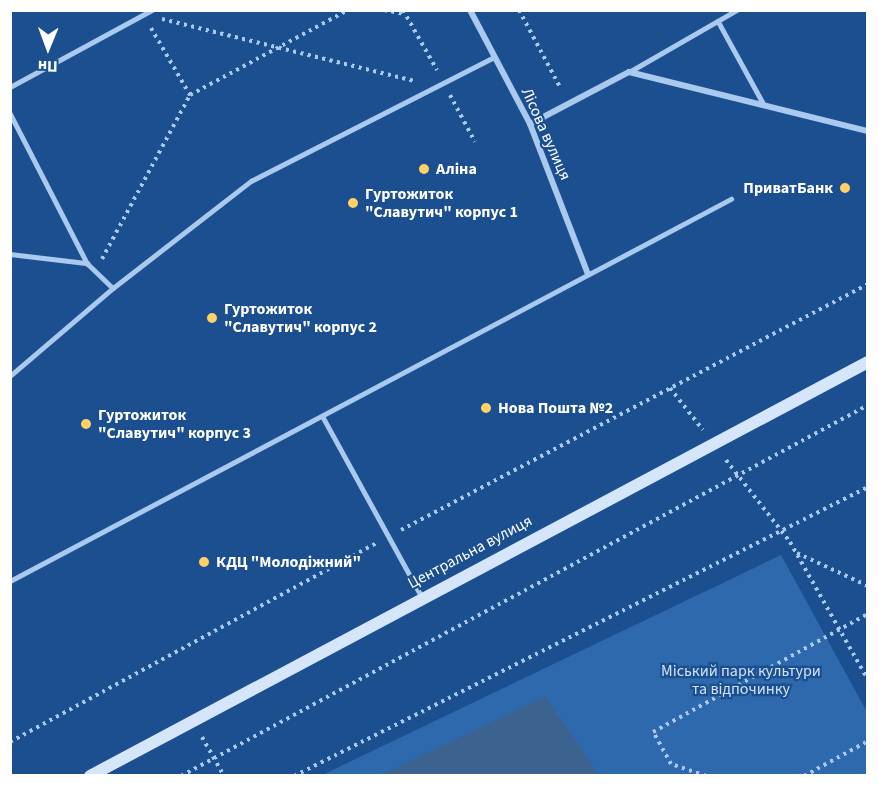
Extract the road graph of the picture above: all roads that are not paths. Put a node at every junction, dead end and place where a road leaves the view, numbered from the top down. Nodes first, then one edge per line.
1 (152, 10) edge
2 (470, 10) edge
3 (737, 10) edge
4 (718, 21) junction
5 (494, 57) junction
6 (629, 72) junction
7 (10, 87) edge
8 (763, 103) junction
9 (10, 113) edge
10 (530, 124) junction
11 (867, 131) edge
12 (731, 199) dead end
13 (10, 254) edge
14 (87, 263) junction
15 (588, 274) junction
16 (113, 288) junction
17 (867, 362) edge
18 (10, 376) edge
19 (323, 417) junction
20 (10, 581) edge
21 (421, 596) junction
22 (90, 776) edge

1 - 7 lane
2 - 5 street, Лісова вулиця
3 - 4 lane
4 - 6 lane
4 - 8 lane
5 - 10 street, Лісова вулиця
5 - 16 lane
6 - 8 street
6 - 10 street
8 - 11 street
9 - 14 lane
10 - 15 street, Лісова вулиця
12 - 15 lane
13 - 14 lane
14 - 16 lane
15 - 19 lane
16 - 18 lane
17 - 21 street, Центральна вулиця
19 - 20 lane
19 - 21 lane
21 - 22 street, Центральна вулиця

